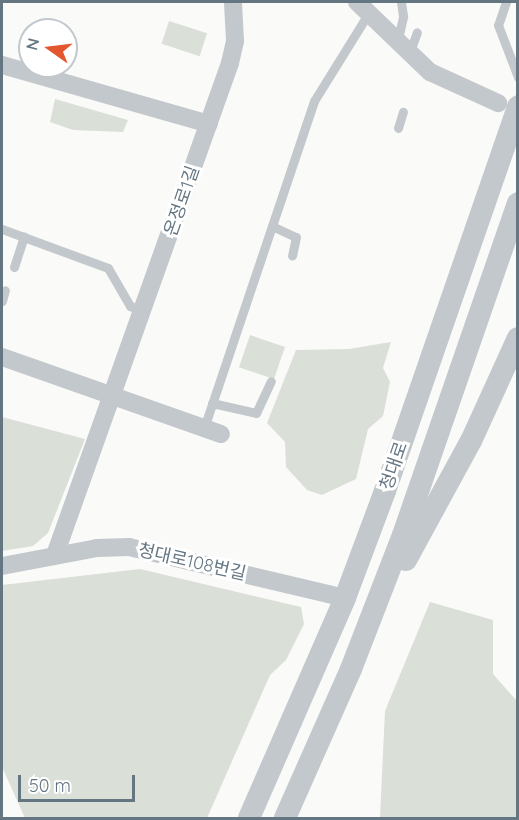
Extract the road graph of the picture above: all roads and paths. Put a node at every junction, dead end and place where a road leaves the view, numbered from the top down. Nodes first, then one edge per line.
1 (233, 2) edge
2 (401, 2) edge
3 (506, 2) edge
4 (363, 8) edge
5 (417, 32) dead end
6 (403, 49) junction
7 (3, 69) edge
8 (518, 77) edge
9 (508, 104) edge
10 (403, 112) dead end
11 (209, 124) junction
12 (398, 128) dead end
13 (518, 203) edge
14 (272, 226) junction
15 (2, 229) edge
16 (24, 237) junction
17 (292, 256) dead end
18 (14, 267) dead end
19 (5, 290) dead end
20 (2, 301) edge
21 (143, 311) junction
22 (518, 338) edge
23 (2, 357) edge
24 (271, 381) dead end
25 (109, 397) junction
26 (212, 403) junction
27 (212, 431) joint
28 (55, 555) junction
29 (2, 566) edge
30 (345, 598) junction
31 (366, 633) junction
32 (249, 819) edge
33 (285, 819) edge

1 - 11 street, 온정로1길
2 - 6 lane
3 - 8 lane
4 - 6 street
4 - 14 lane
5 - 6 lane
6 - 9 street
7 - 11 street
9 - 30 street, 청대로
10 - 12 lane
11 - 21 street, 온정로1길
13 - 31 street, 청대로
14 - 17 lane
14 - 26 lane
15 - 16 lane
16 - 18 lane
16 - 21 lane
19 - 20 lane
21 - 25 street, 온정로1길
22 - 31 street
23 - 25 street
24 - 26 lane
25 - 27 street
25 - 28 street, 온정로1길
26 - 27 lane
28 - 29 street, 청대로108번길
28 - 30 street, 청대로108번길
30 - 32 street, 청대로
31 - 33 street, 청대로

